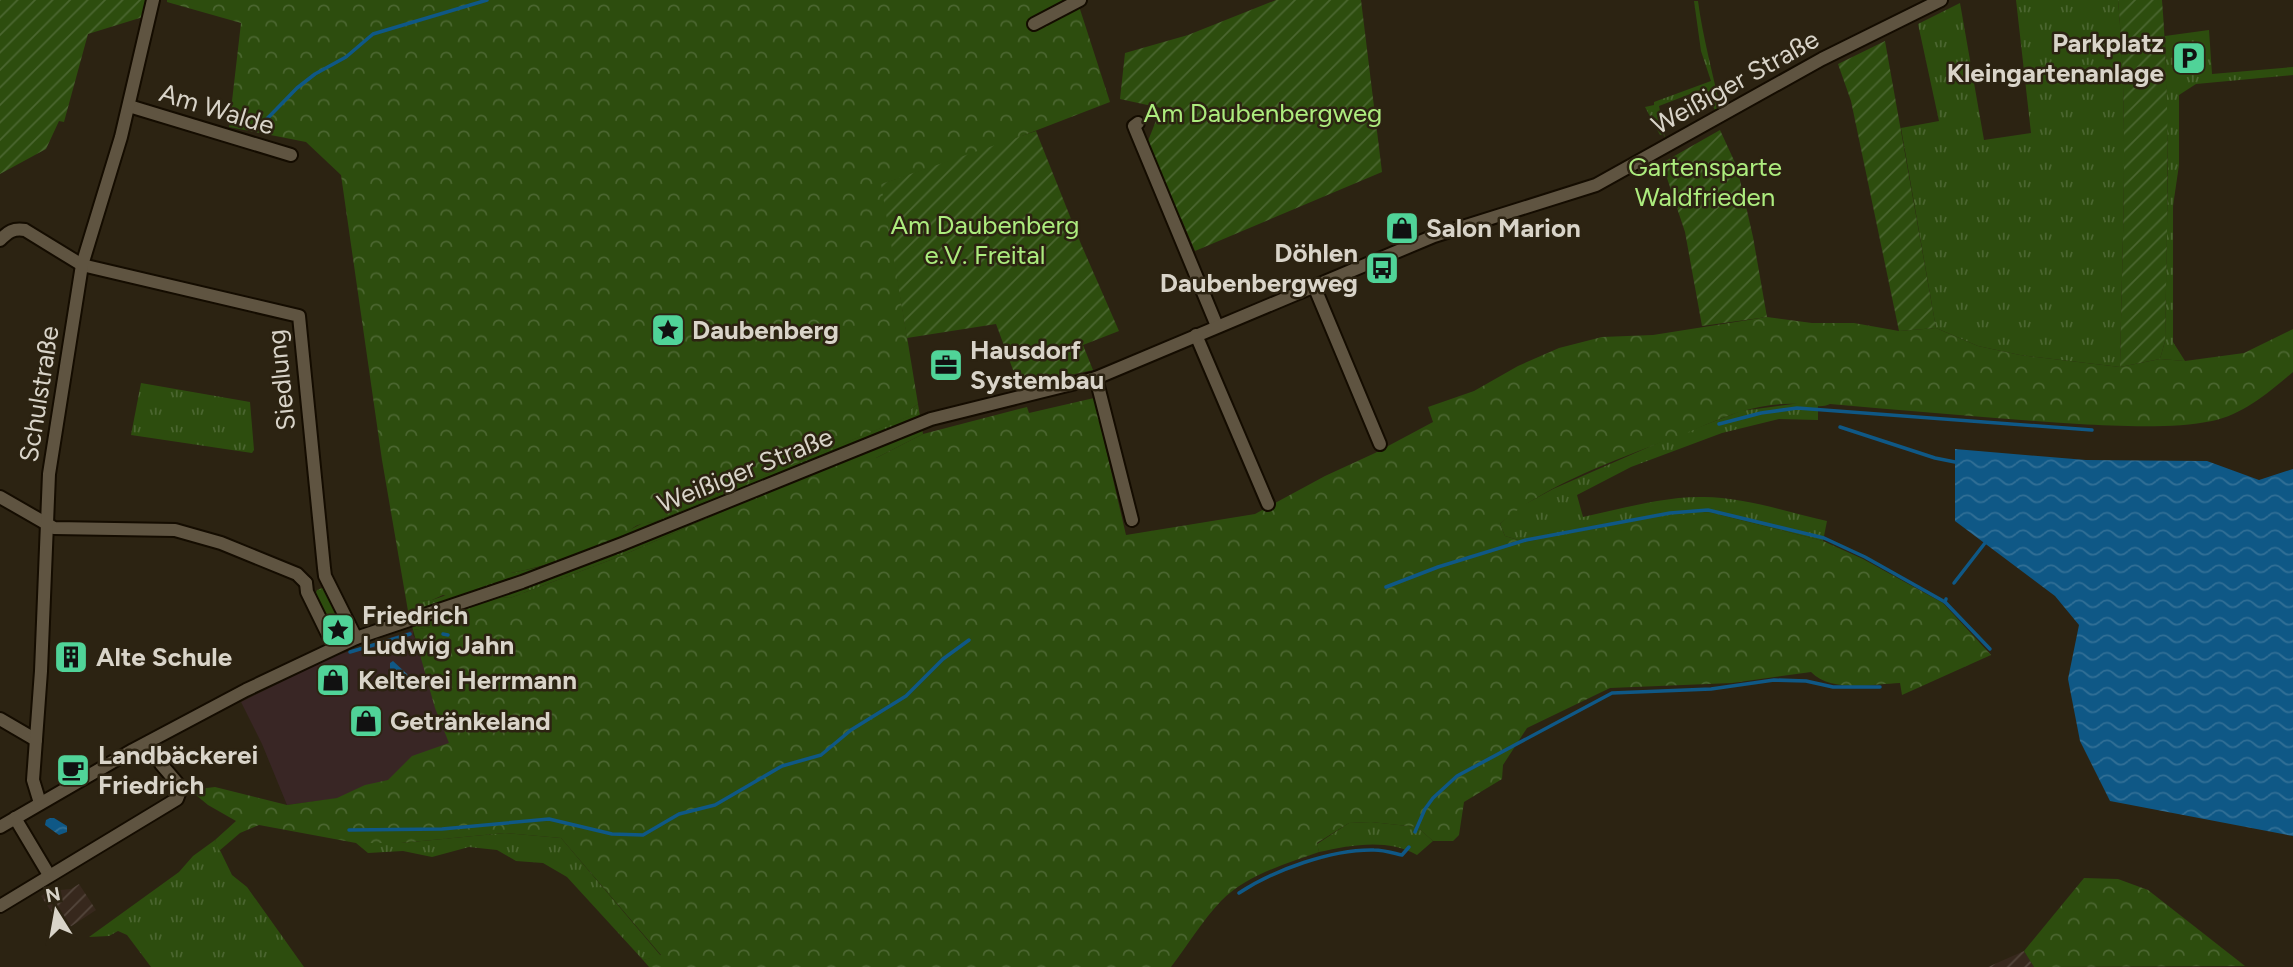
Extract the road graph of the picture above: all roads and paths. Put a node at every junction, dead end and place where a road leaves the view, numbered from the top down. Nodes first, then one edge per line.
1 (153, 0) edge
2 (1080, 0) edge
3 (1941, 0) edge
4 (1034, 24) dead end
5 (129, 106) junction
6 (1138, 123) dead end
7 (291, 155) dead end
8 (0, 240) edge
9 (82, 265) junction
10 (1314, 286) junction
11 (1217, 326) junction
12 (1196, 335) junction
13 (1096, 378) junction
14 (1380, 443) dead end
15 (0, 497) edge
16 (1268, 504) dead end
17 (1132, 520) dead end
18 (46, 523) junction
19 (326, 576) junction
20 (306, 583) junction
21 (356, 638) junction
22 (334, 647) junction
23 (0, 719) edge
24 (36, 740) junction
25 (149, 741) junction
26 (40, 803) junction
27 (15, 818) junction
28 (0, 827) edge
29 (49, 875) junction
30 (0, 905) edge

1 - 5 street, Schulstraße
2 - 4 street
3 - 10 street, Weißiger Straße
5 - 7 street, Am Walde
5 - 9 street, Schulstraße
6 - 11 street
8 - 9 street
9 - 18 street, Schulstraße
9 - 19 street, Siedlung
10 - 11 street, Weißiger Straße
10 - 14 street
11 - 12 street, Weißiger Straße
12 - 13 street, Weißiger Straße
12 - 16 street
13 - 17 street
13 - 21 street, Weißiger Straße
15 - 18 street
18 - 20 street
18 - 24 street, Schulstraße
19 - 20 street
19 - 21 street, Siedlung
20 - 22 street
21 - 22 street, Weißiger Straße
22 - 25 street, Weißiger Straße
23 - 24 street
24 - 26 street, Schulstraße
25 - 26 street, Weißiger Straße
25 - 29 street
26 - 27 street, Weißiger Straße
27 - 28 street, Weißiger Straße
27 - 29 street
29 - 30 street

